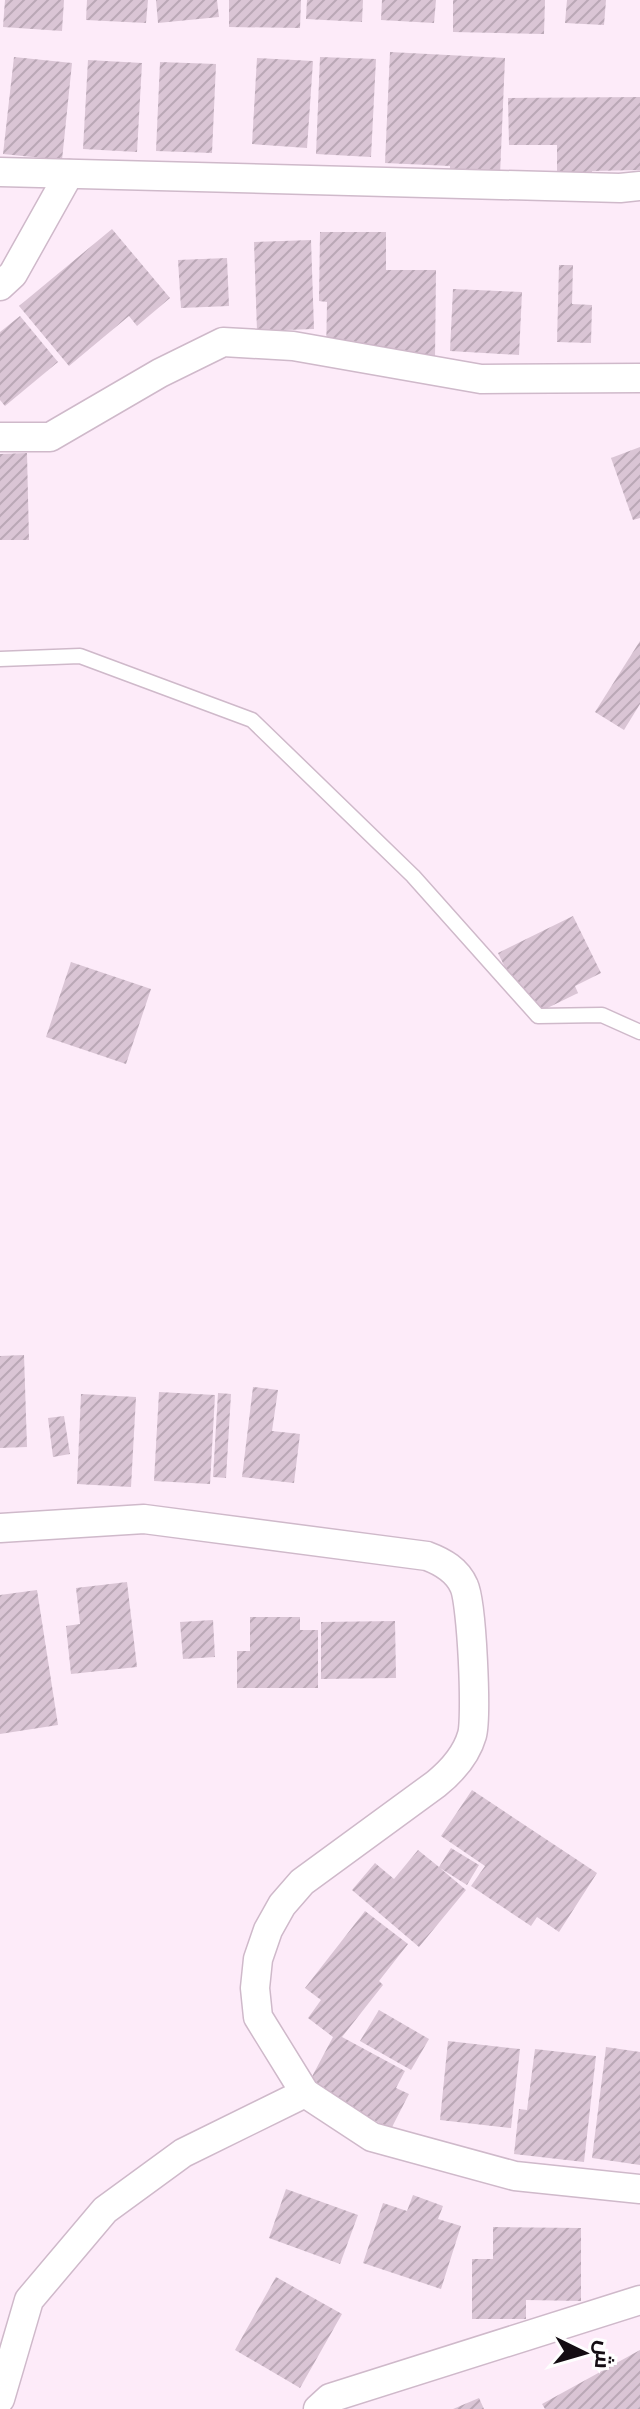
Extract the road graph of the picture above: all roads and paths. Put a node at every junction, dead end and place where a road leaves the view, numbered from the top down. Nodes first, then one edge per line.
1 (0, 172) edge
2 (69, 174) junction
3 (640, 186) edge
4 (0, 286) edge
5 (640, 378) edge
6 (0, 437) edge
7 (0, 659) edge
8 (640, 1032) edge
9 (0, 1528) edge
10 (305, 2093) junction
11 (640, 2189) edge
12 (640, 2300) edge
13 (0, 2399) edge
14 (318, 2409) edge

1 - 2 street
2 - 3 street
2 - 4 street
5 - 6 street
7 - 8 lane
9 - 10 street
10 - 11 street
10 - 13 street
12 - 14 street

